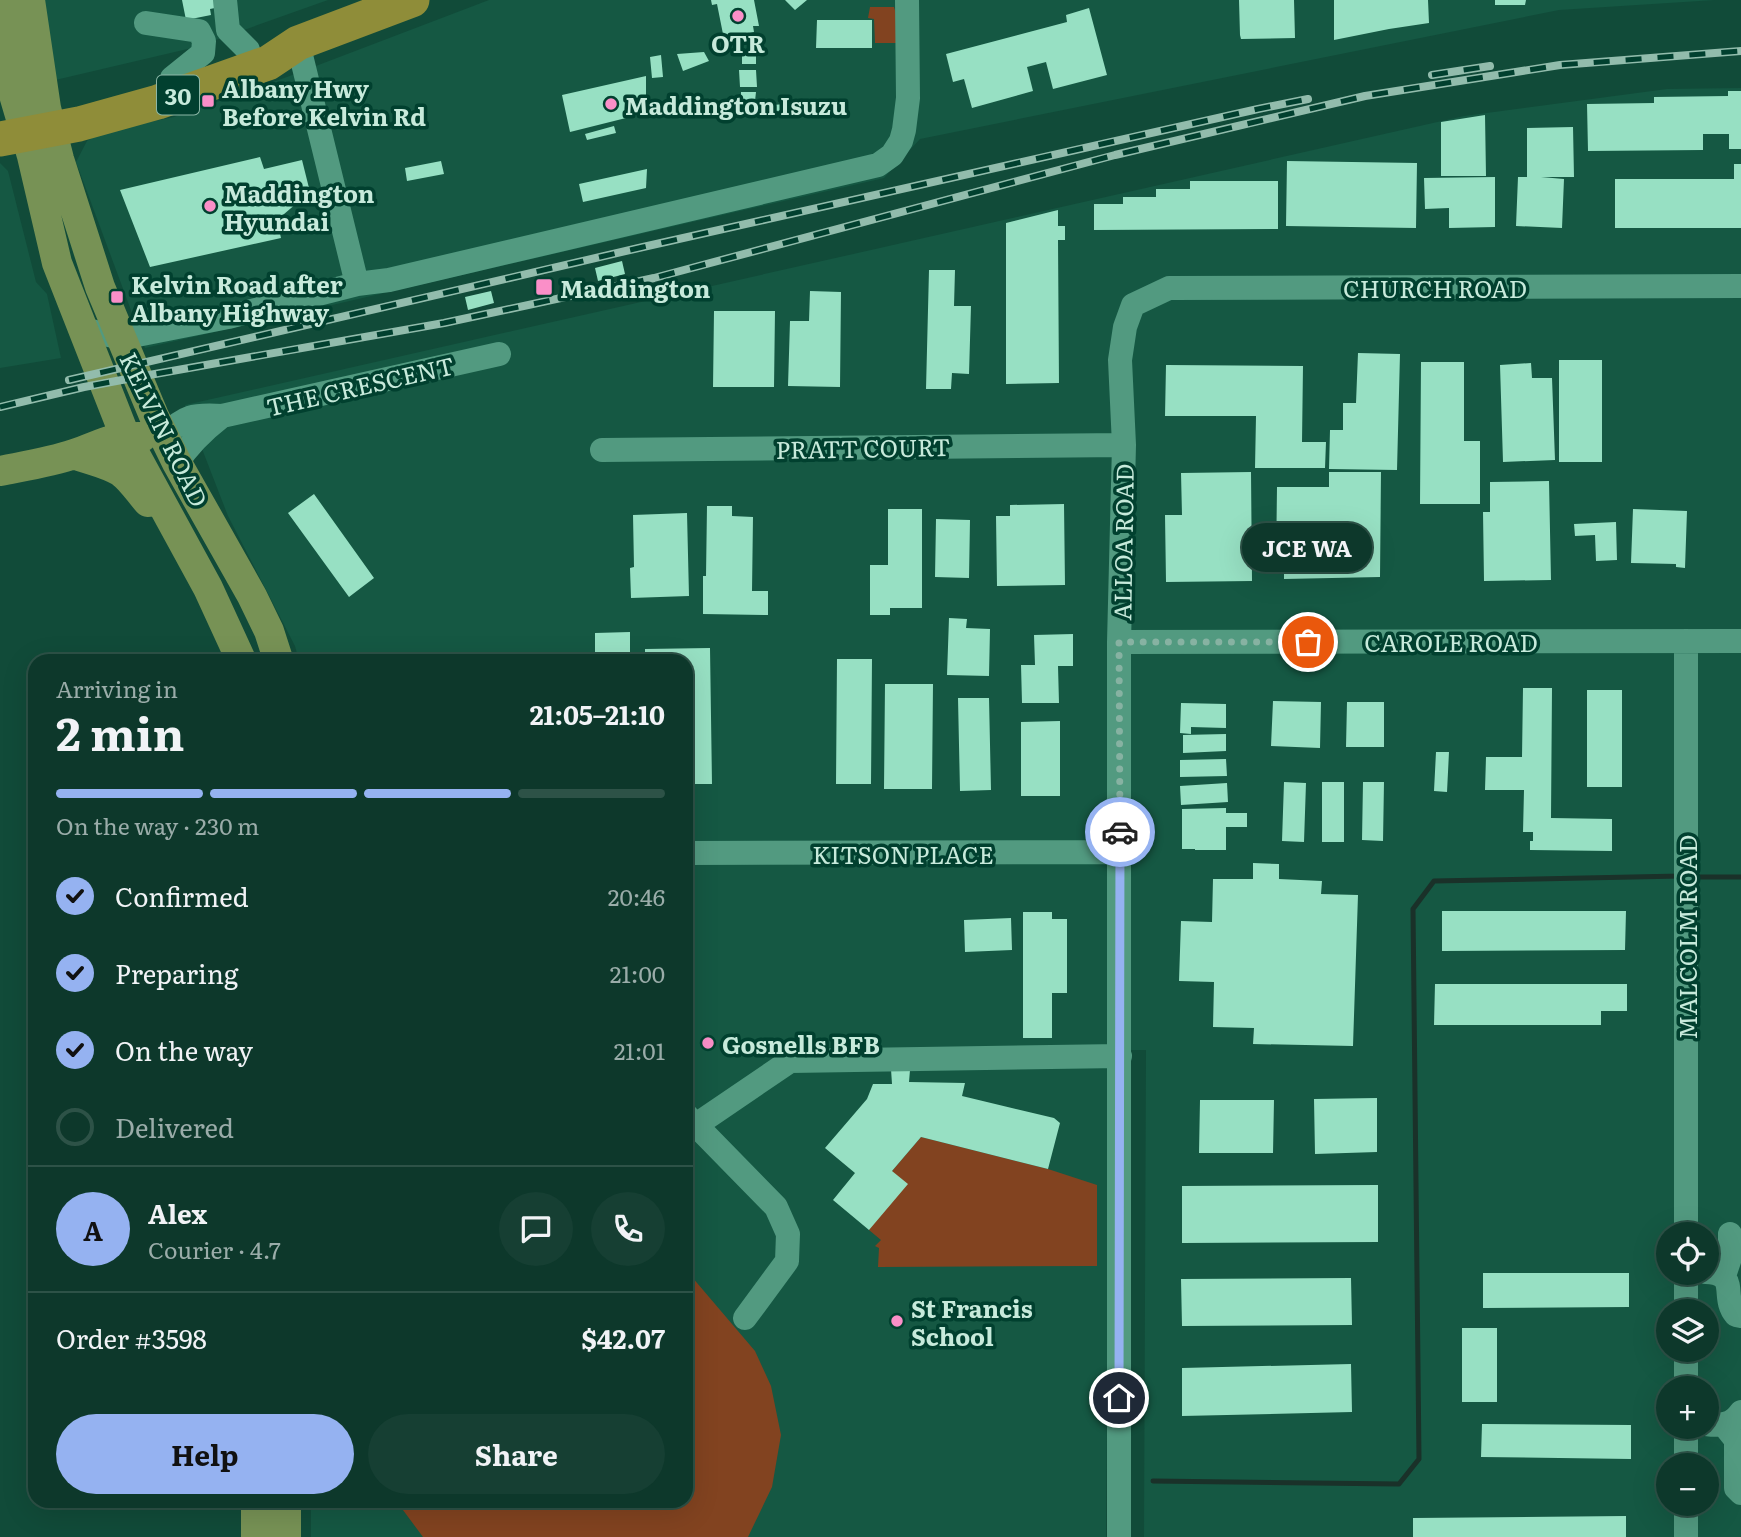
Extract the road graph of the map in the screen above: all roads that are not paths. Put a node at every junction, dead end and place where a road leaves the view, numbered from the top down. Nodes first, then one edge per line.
1 (30, 0) edge
2 (412, 0) edge
3 (907, 0) edge
4 (0, 1) edge
5 (226, 12) edge
6 (146, 23) dead end
7 (199, 30) junction
8 (298, 43) junction
9 (248, 50) junction
10 (172, 78) junction
11 (24, 125) edge
12 (357, 285) junction
13 (1741, 286) edge
14 (1133, 305) joint
15 (82, 329) junction
16 (122, 338) junction
17 (499, 354) dead end
18 (112, 405) junction
19 (222, 416) junction
20 (125, 436) junction
21 (164, 436) junction
22 (1124, 444) junction
23 (602, 450) dead end
24 (74, 454) junction
25 (177, 463) junction
26 (0, 471) edge
27 (171, 522) junction
28 (1686, 641) junction
29 (1741, 641) edge
30 (1119, 642) junction
31 (238, 654) edge
32 (276, 654) edge
33 (1120, 852) junction
34 (693, 853) edge
35 (1120, 1056) junction
36 (693, 1119) edge
37 (693, 1122) edge
38 (1686, 1222) edge
39 (1731, 1234) dead end
40 (1719, 1270) edge
41 (1719, 1276) edge
42 (1741, 1316) edge
43 (745, 1318) dead end
44 (1731, 1418) edge
45 (1741, 1493) edge
46 (256, 1508) edge
47 (286, 1508) edge
48 (1686, 1516) edge
49 (256, 1537) edge
50 (286, 1537) edge
51 (1119, 1537) edge
52 (1686, 1537) edge

1 - 11 main road
2 - 8 highway, 30
3 - 12 street
4 - 11 main road
5 - 7 street
5 - 9 street
6 - 7 street
7 - 10 street
8 - 9 highway, 30
8 - 11 highway, 30
8 - 12 street
9 - 10 highway, 30
10 - 11 highway, 30
11 - 15 main road, KELVIN ROAD
11 - 16 main road, KELVIN ROAD
12 - 16 street
13 - 14 street, CHURCH ROAD
14 - 22 street, ALLOA ROAD
15 - 16 street
15 - 18 main road, KELVIN ROAD
16 - 21 main road, KELVIN ROAD
17 - 19 street, THE CRESCENT
18 - 20 main road, KELVIN ROAD
18 - 24 main road
19 - 21 street, THE CRESCENT
19 - 25 street, THE CRESCENT
20 - 21 main road
20 - 24 main road
20 - 27 main road, KELVIN ROAD
21 - 25 main road, KELVIN ROAD
21 - 27 main road
22 - 23 street, PRATT COURT
22 - 30 street, ALLOA ROAD
24 - 26 main road
24 - 27 main road
25 - 32 main road, KELVIN ROAD
27 - 31 main road, KELVIN ROAD
28 - 29 street, CAROLE ROAD
28 - 30 street, CAROLE ROAD
28 - 38 street, MALCOLM ROAD
30 - 33 street, ALLOA ROAD
33 - 34 street, KITSON PLACE
33 - 35 street, ALLOA ROAD
35 - 36 street
35 - 51 street, ALLOA ROAD
37 - 43 street
39 - 40 street
41 - 42 street
44 - 45 street
46 - 49 main road
47 - 50 main road
48 - 52 street

